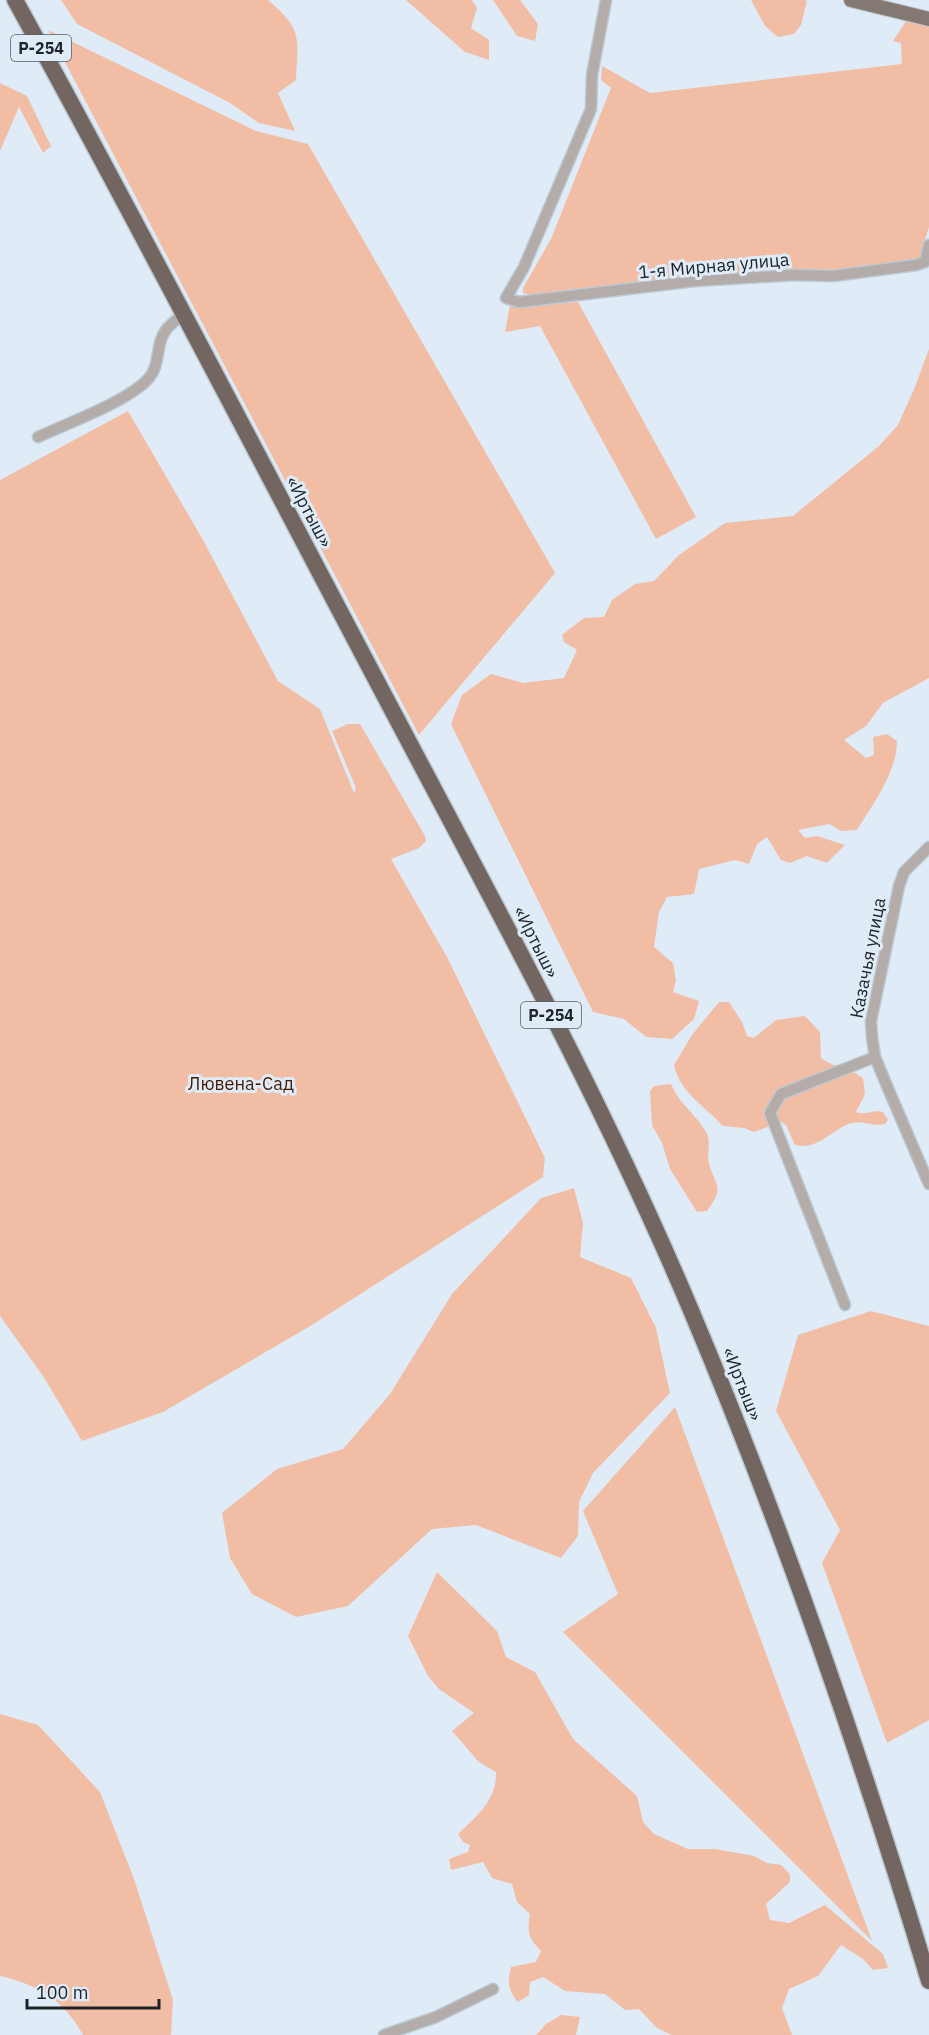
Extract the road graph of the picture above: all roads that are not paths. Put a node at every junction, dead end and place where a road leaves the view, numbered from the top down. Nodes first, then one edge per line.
1 (15, 0) edge
2 (20, 0) edge
3 (606, 0) edge
4 (851, 0) edge
5 (929, 19) edge
6 (68, 96) junction
7 (929, 245) edge
8 (183, 314) junction
9 (38, 437) dead end
10 (929, 847) edge
11 (875, 1057) junction
12 (929, 1184) edge
13 (845, 1305) dead end
14 (929, 1981) edge
15 (494, 1989) dead end
16 (384, 2035) edge

1 - 6 highway, «Иртыш» / Р-254
2 - 6 highway, «Иртыш» / Р-254
3 - 7 street, 1-я Мирная улица
4 - 5 main road
6 - 8 highway, «Иртыш» / Р-254
8 - 9 street
8 - 14 highway, «Иртыш» / Р-254
10 - 11 street, Казачья улица
11 - 12 street, Казачья улица
11 - 13 street
15 - 16 street

